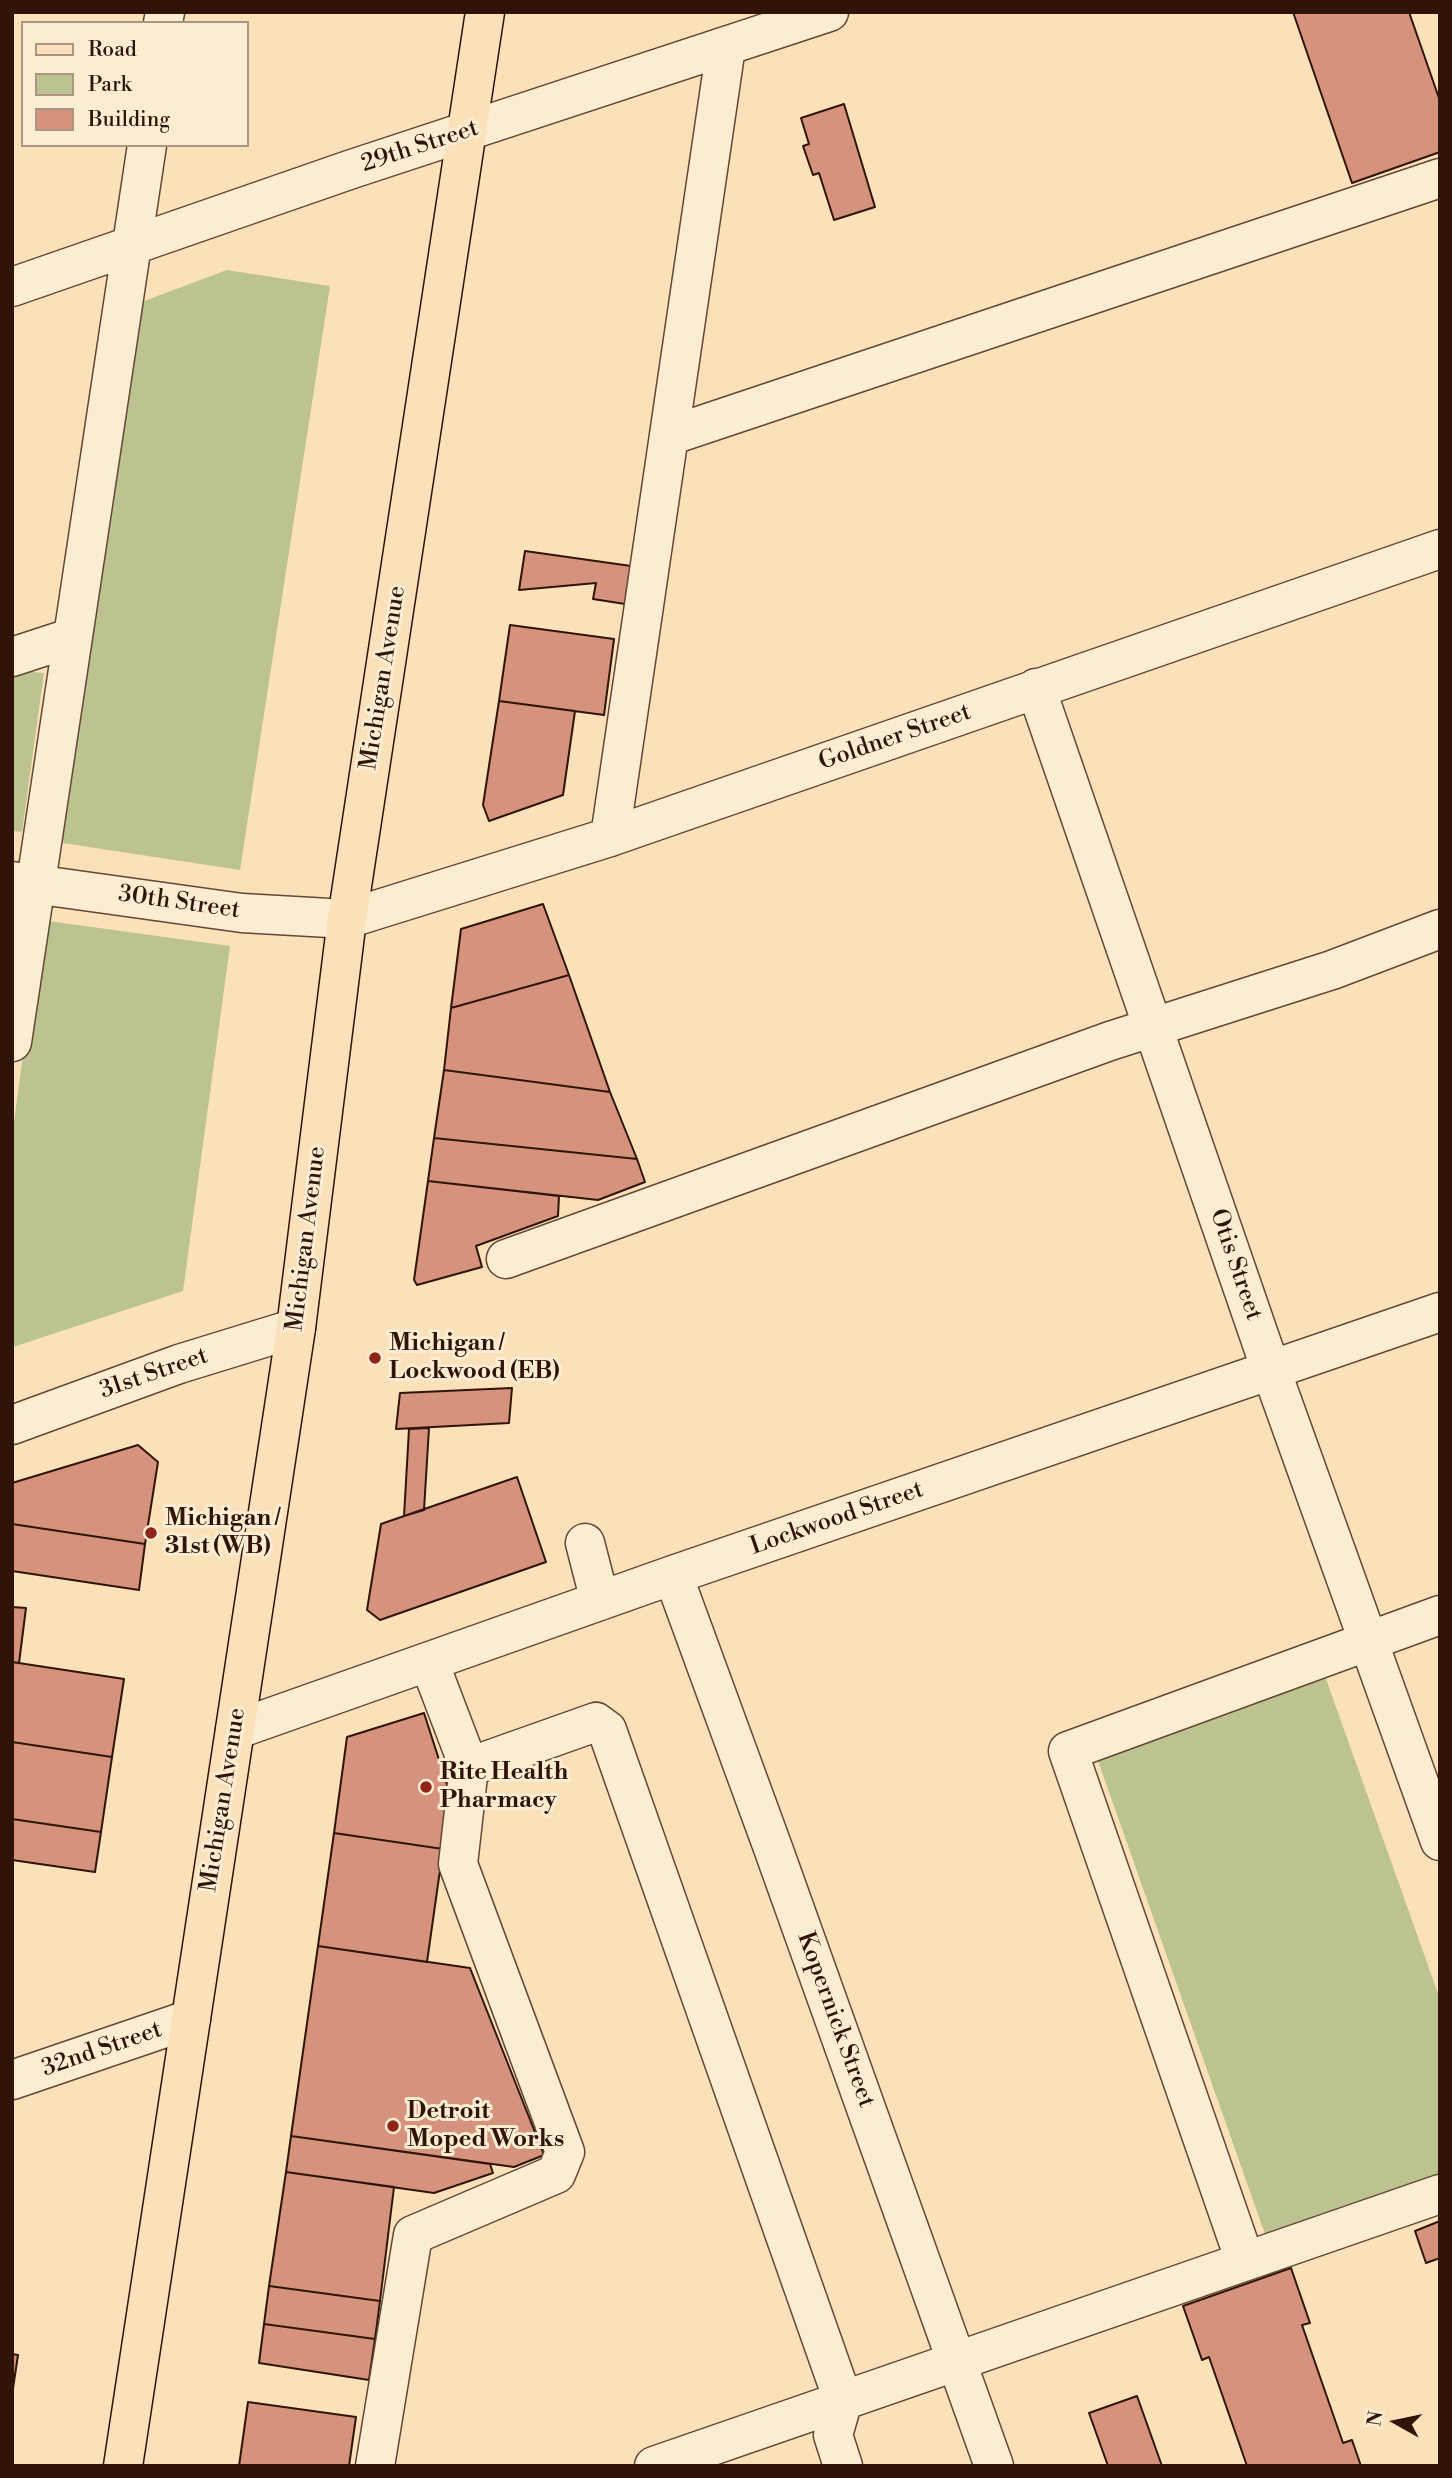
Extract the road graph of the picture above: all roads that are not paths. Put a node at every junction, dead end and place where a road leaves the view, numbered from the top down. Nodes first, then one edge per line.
1 (485, 12) edge
2 (829, 12) edge
3 (726, 47) junction
4 (468, 132) junction
5 (147, 147) edge
6 (1440, 178) edge
7 (134, 245) junction
8 (12, 287) edge
9 (669, 436) junction
10 (1440, 549) edge
11 (73, 637) junction
12 (12, 657) edge
13 (1036, 688) junction
14 (610, 837) junction
15 (23, 882) edge
16 (347, 919) junction
17 (1440, 929) edge
18 (1153, 1028) junction
19 (12, 1042) edge
20 (506, 1259) dead end
21 (1440, 1312) edge
22 (296, 1328) junction
23 (1271, 1370) junction
24 (12, 1425) edge
25 (585, 1543) dead end
26 (673, 1575) junction
27 (600, 1601) junction
28 (1440, 1615) edge
29 (1368, 1640) junction
30 (429, 1662) junction
31 (235, 1730) junction
32 (470, 1767) junction
33 (1440, 1841) edge
34 (191, 2019) junction
35 (12, 2081) edge
36 (1440, 2194) edge
37 (1245, 2261) junction
38 (957, 2360) junction
39 (843, 2400) junction
40 (123, 2466) edge
41 (374, 2466) edge
42 (654, 2466) edge
43 (843, 2466) edge
44 (994, 2466) edge

1 - 4 main road, Michigan Avenue
2 - 3 street, 29th Street
3 - 4 street, 29th Street
3 - 9 street
4 - 7 street, 29th Street
4 - 16 main road, Michigan Avenue
5 - 7 street
6 - 9 street
7 - 8 street, 29th Street
7 - 11 street
9 - 14 street
10 - 13 street, Goldner Street
11 - 12 street
11 - 15 street
13 - 14 street, Goldner Street
13 - 18 street, Otis Street
14 - 16 street, Goldner Street
15 - 16 street, 30th Street
15 - 19 street
16 - 22 main road, Michigan Avenue
17 - 18 street
18 - 20 street
18 - 23 street, Otis Street
21 - 23 street, Lockwood Street
22 - 24 street, 31st Street
22 - 31 main road, Michigan Avenue
23 - 26 street, Lockwood Street
23 - 29 street, Otis Street
25 - 27 street
26 - 27 street, Lockwood Street
26 - 38 street, Kopernick Street
27 - 30 street, Lockwood Street
28 - 29 street
29 - 33 street, Otis Street
29 - 37 street
30 - 31 street, Lockwood Street
30 - 32 street
31 - 34 main road, Michigan Avenue
32 - 39 street
32 - 41 street
34 - 35 street, 32nd Street
34 - 40 main road, Michigan Avenue
36 - 37 street
37 - 38 street
38 - 39 street
38 - 44 street, Kopernick Street
39 - 42 street
39 - 43 street

